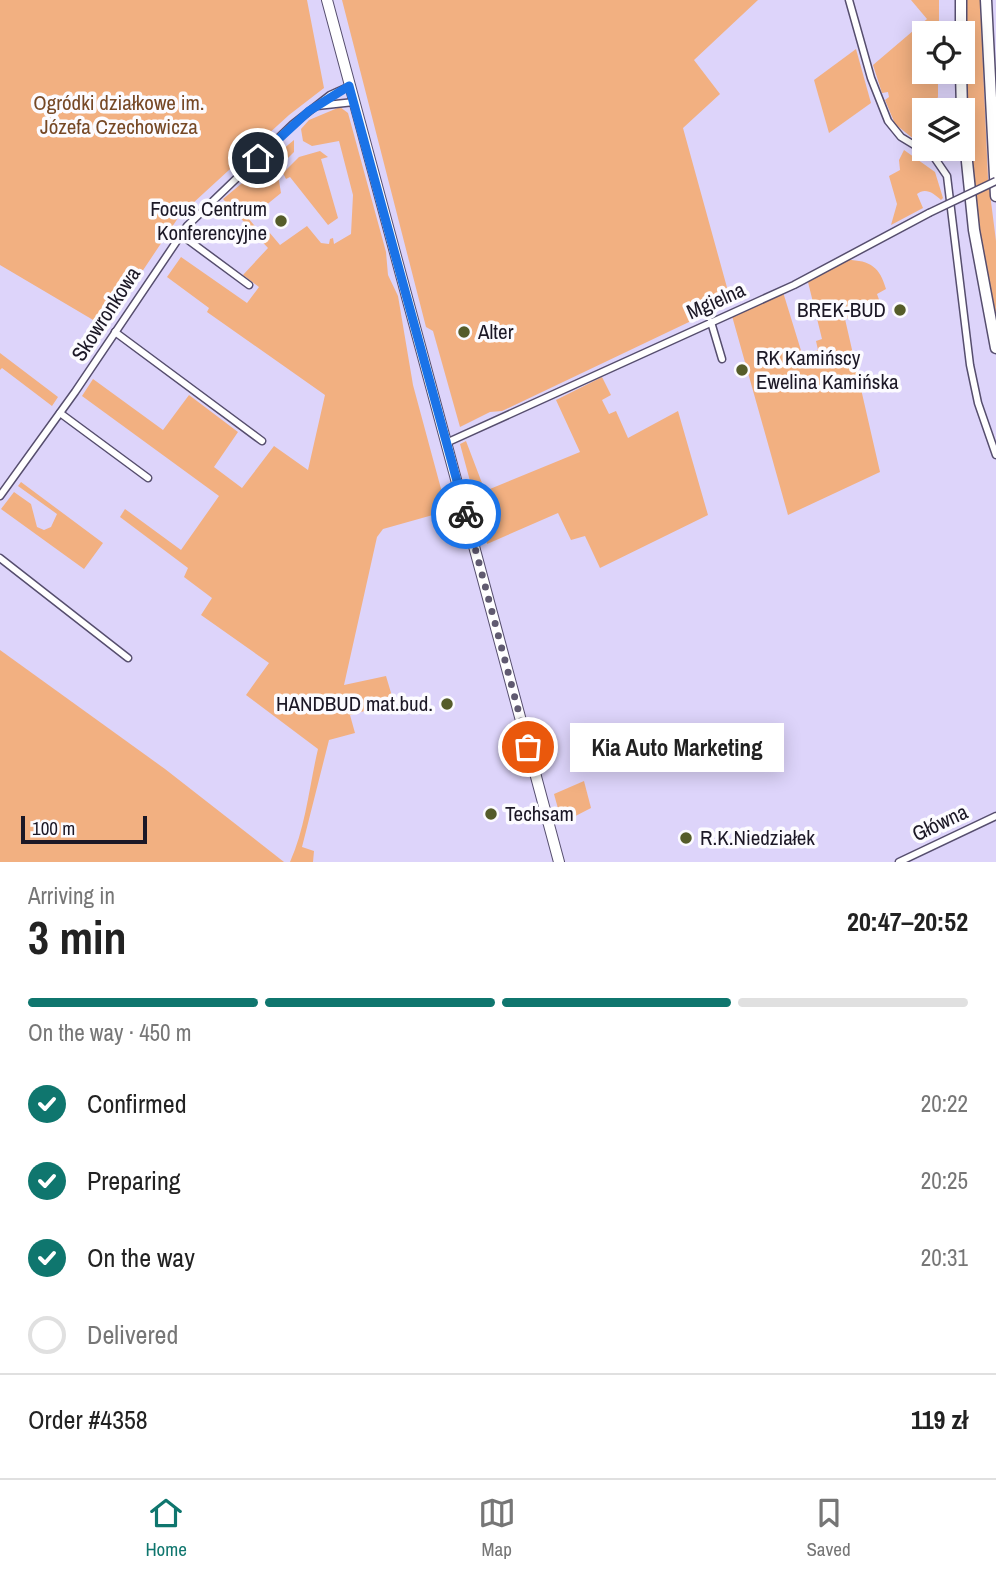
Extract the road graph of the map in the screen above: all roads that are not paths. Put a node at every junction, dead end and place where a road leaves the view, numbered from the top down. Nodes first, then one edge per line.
1 (327, 0) edge
2 (849, 0) edge
3 (961, 0) edge
4 (986, 0) edge
5 (961, 21) edge
6 (349, 86) junction
7 (354, 102) junction
8 (315, 107) junction
9 (966, 161) edge
10 (996, 180) edge
11 (996, 196) edge
12 (180, 234) junction
13 (249, 285) dead end
14 (711, 323) junction
15 (115, 332) junction
16 (996, 348) edge
17 (722, 359) dead end
18 (60, 413) junction
19 (262, 441) dead end
20 (446, 443) junction
21 (996, 455) edge
22 (148, 478) dead end
23 (0, 496) edge
24 (0, 558) edge
25 (128, 658) dead end
26 (996, 816) edge
27 (559, 862) edge
28 (899, 862) edge

1 - 6 street
2 - 21 street
3 - 5 main road
4 - 11 main road
6 - 7 street
6 - 8 street, Skowronkowa
7 - 8 street
7 - 20 street
8 - 12 street, Skowronkowa
9 - 16 main road
10 - 14 street, Mgielna, bridge
12 - 13 street
12 - 15 street, Skowronkowa
14 - 17 street
14 - 20 street, Mgielna
15 - 18 street, Skowronkowa
15 - 19 street
18 - 22 street
18 - 23 street, Skowronkowa
20 - 27 street
24 - 25 street
26 - 28 street, Główna

